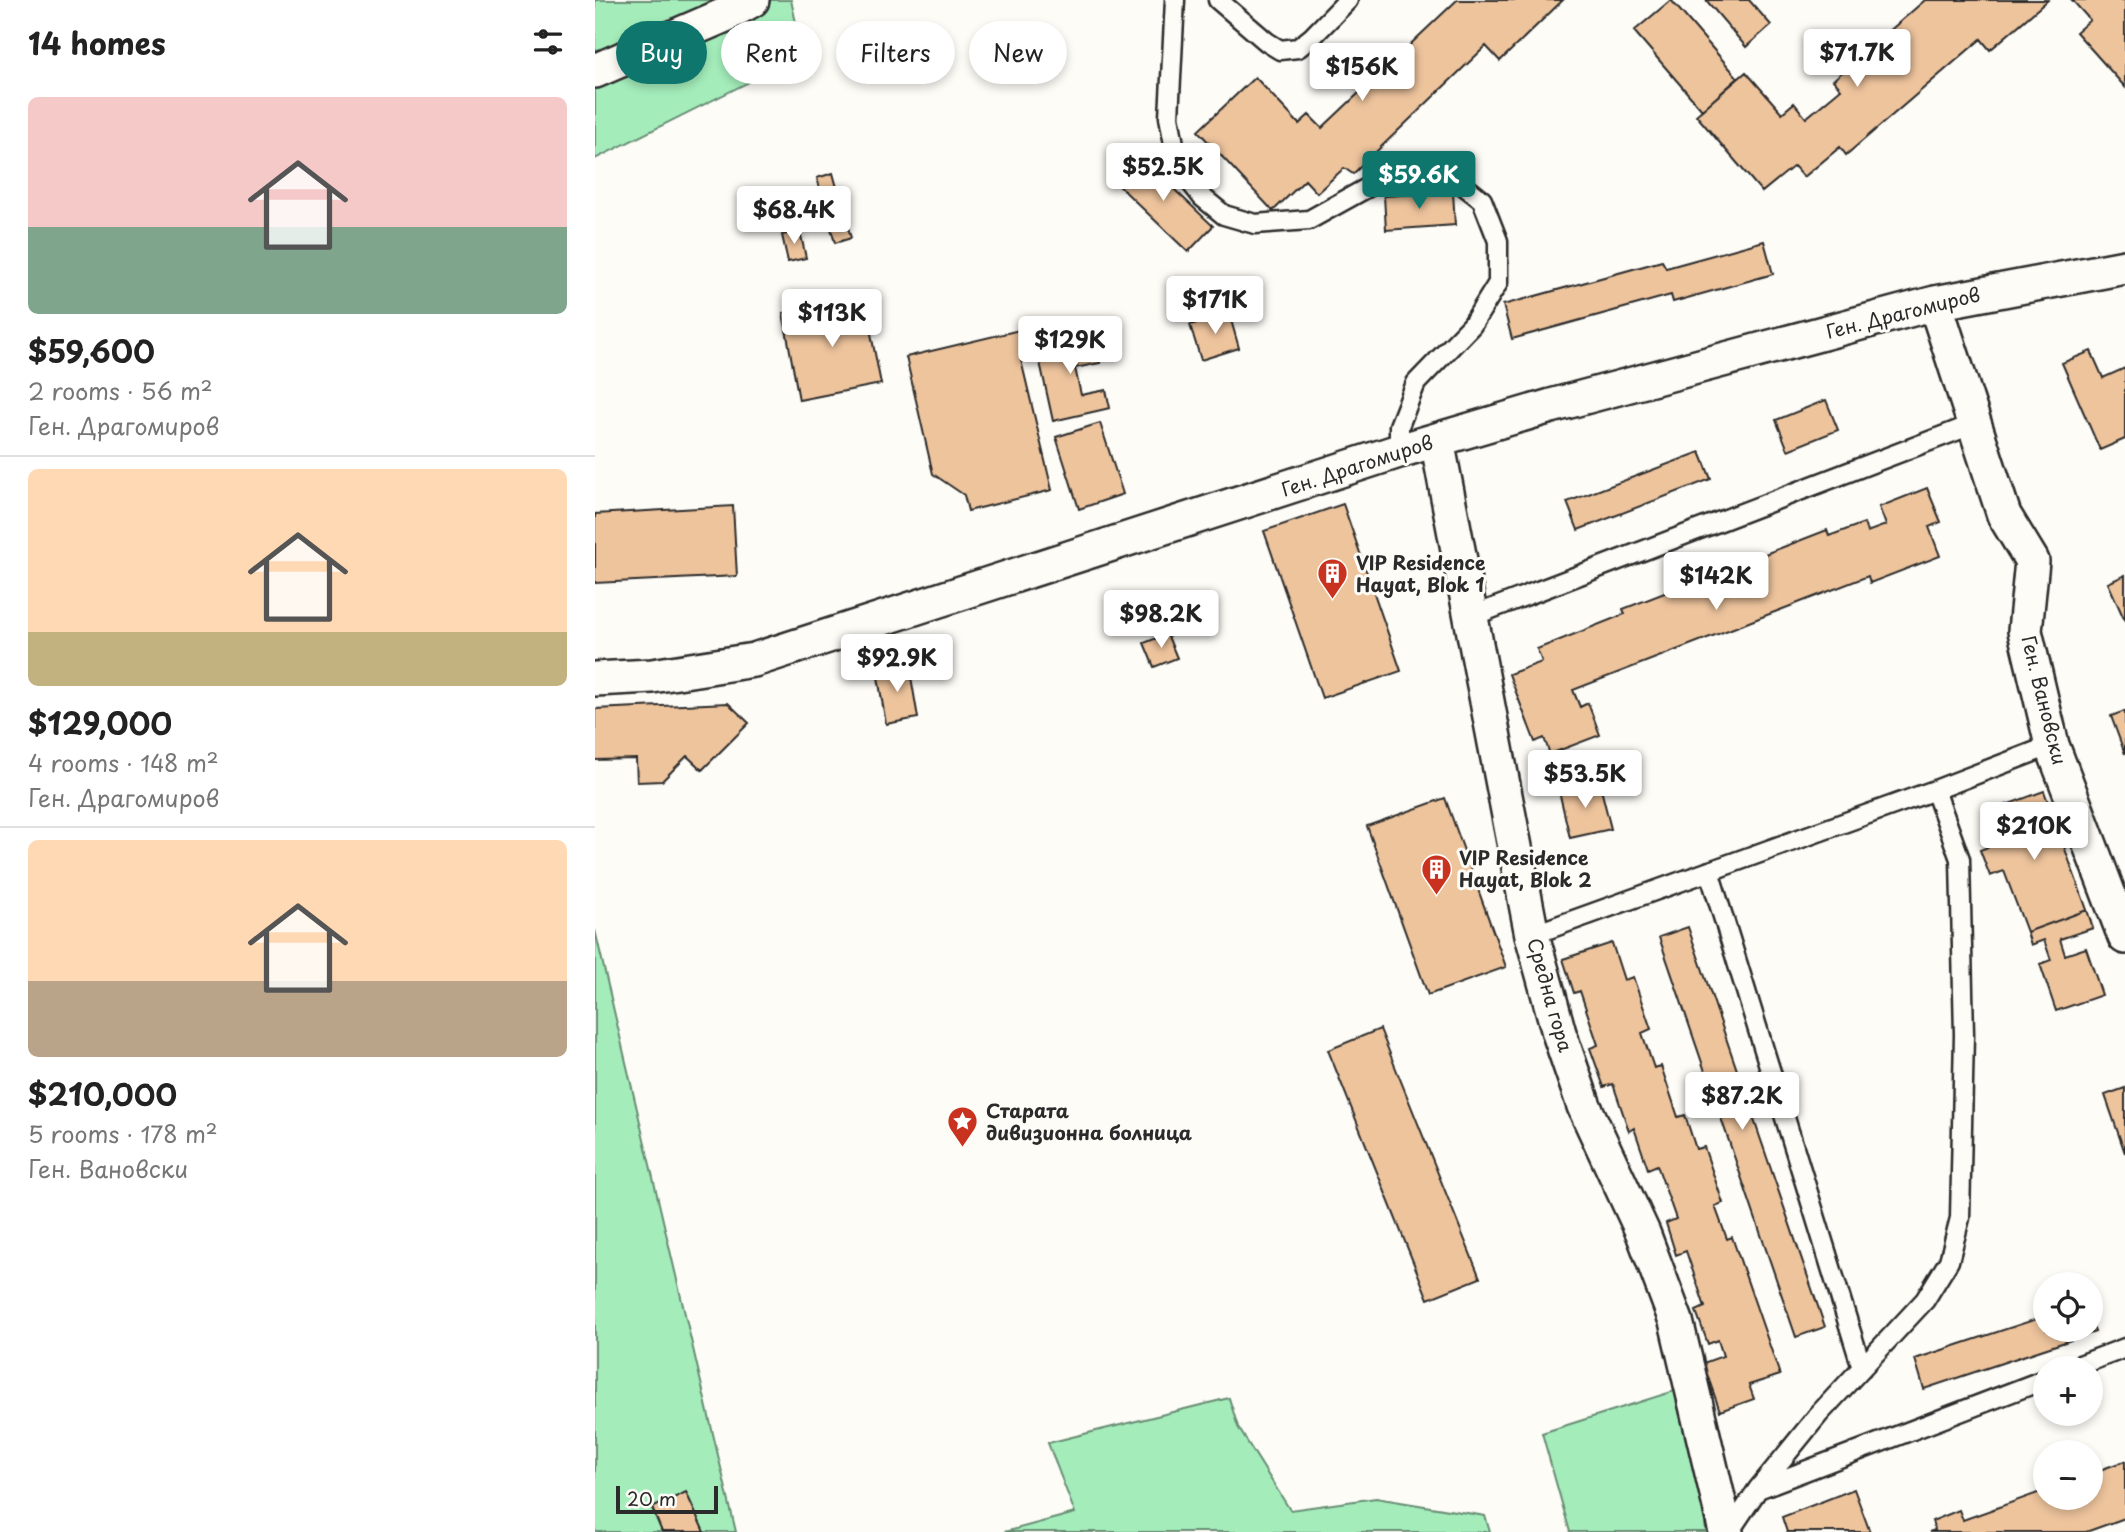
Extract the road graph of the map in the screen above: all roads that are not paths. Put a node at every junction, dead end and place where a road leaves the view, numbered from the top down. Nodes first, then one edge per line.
1 (752, 0) edge
2 (1175, 0) edge
3 (1217, 0) edge
4 (1347, 0) edge
5 (595, 71) edge
6 (2125, 267) edge
7 (1935, 303) junction
8 (1974, 424) junction
9 (1437, 440) junction
10 (1399, 451) junction
11 (1470, 617) junction
12 (595, 679) edge
13 (2052, 745) junction
14 (1935, 790) junction
15 (1709, 871) junction
16 (2123, 925) edge
17 (1532, 935) junction
18 (2125, 1348) edge
19 (2103, 1356) edge
20 (1862, 1368) junction
21 (2033, 1383) edge
22 (1758, 1489) junction
23 (1727, 1532) edge

1 - 5 street
2 - 10 lane
3 - 4 lane
6 - 7 street, Ген. Драгомиров
7 - 8 street, Ген. Вановски
7 - 9 street, Ген. Драгомиров
8 - 11 lane
8 - 13 street, Ген. Вановски
9 - 10 street, Ген. Драгомиров
9 - 11 street, Средна гора
10 - 12 street, Ген. Драгомиров
11 - 17 street, Средна гора
13 - 14 lane
13 - 16 street, Ген. Вановски
14 - 15 lane
14 - 20 lane
15 - 17 lane
15 - 20 lane
17 - 23 street, Средна гора
18 - 19 lane
20 - 22 lane
21 - 22 lane
22 - 23 lane

